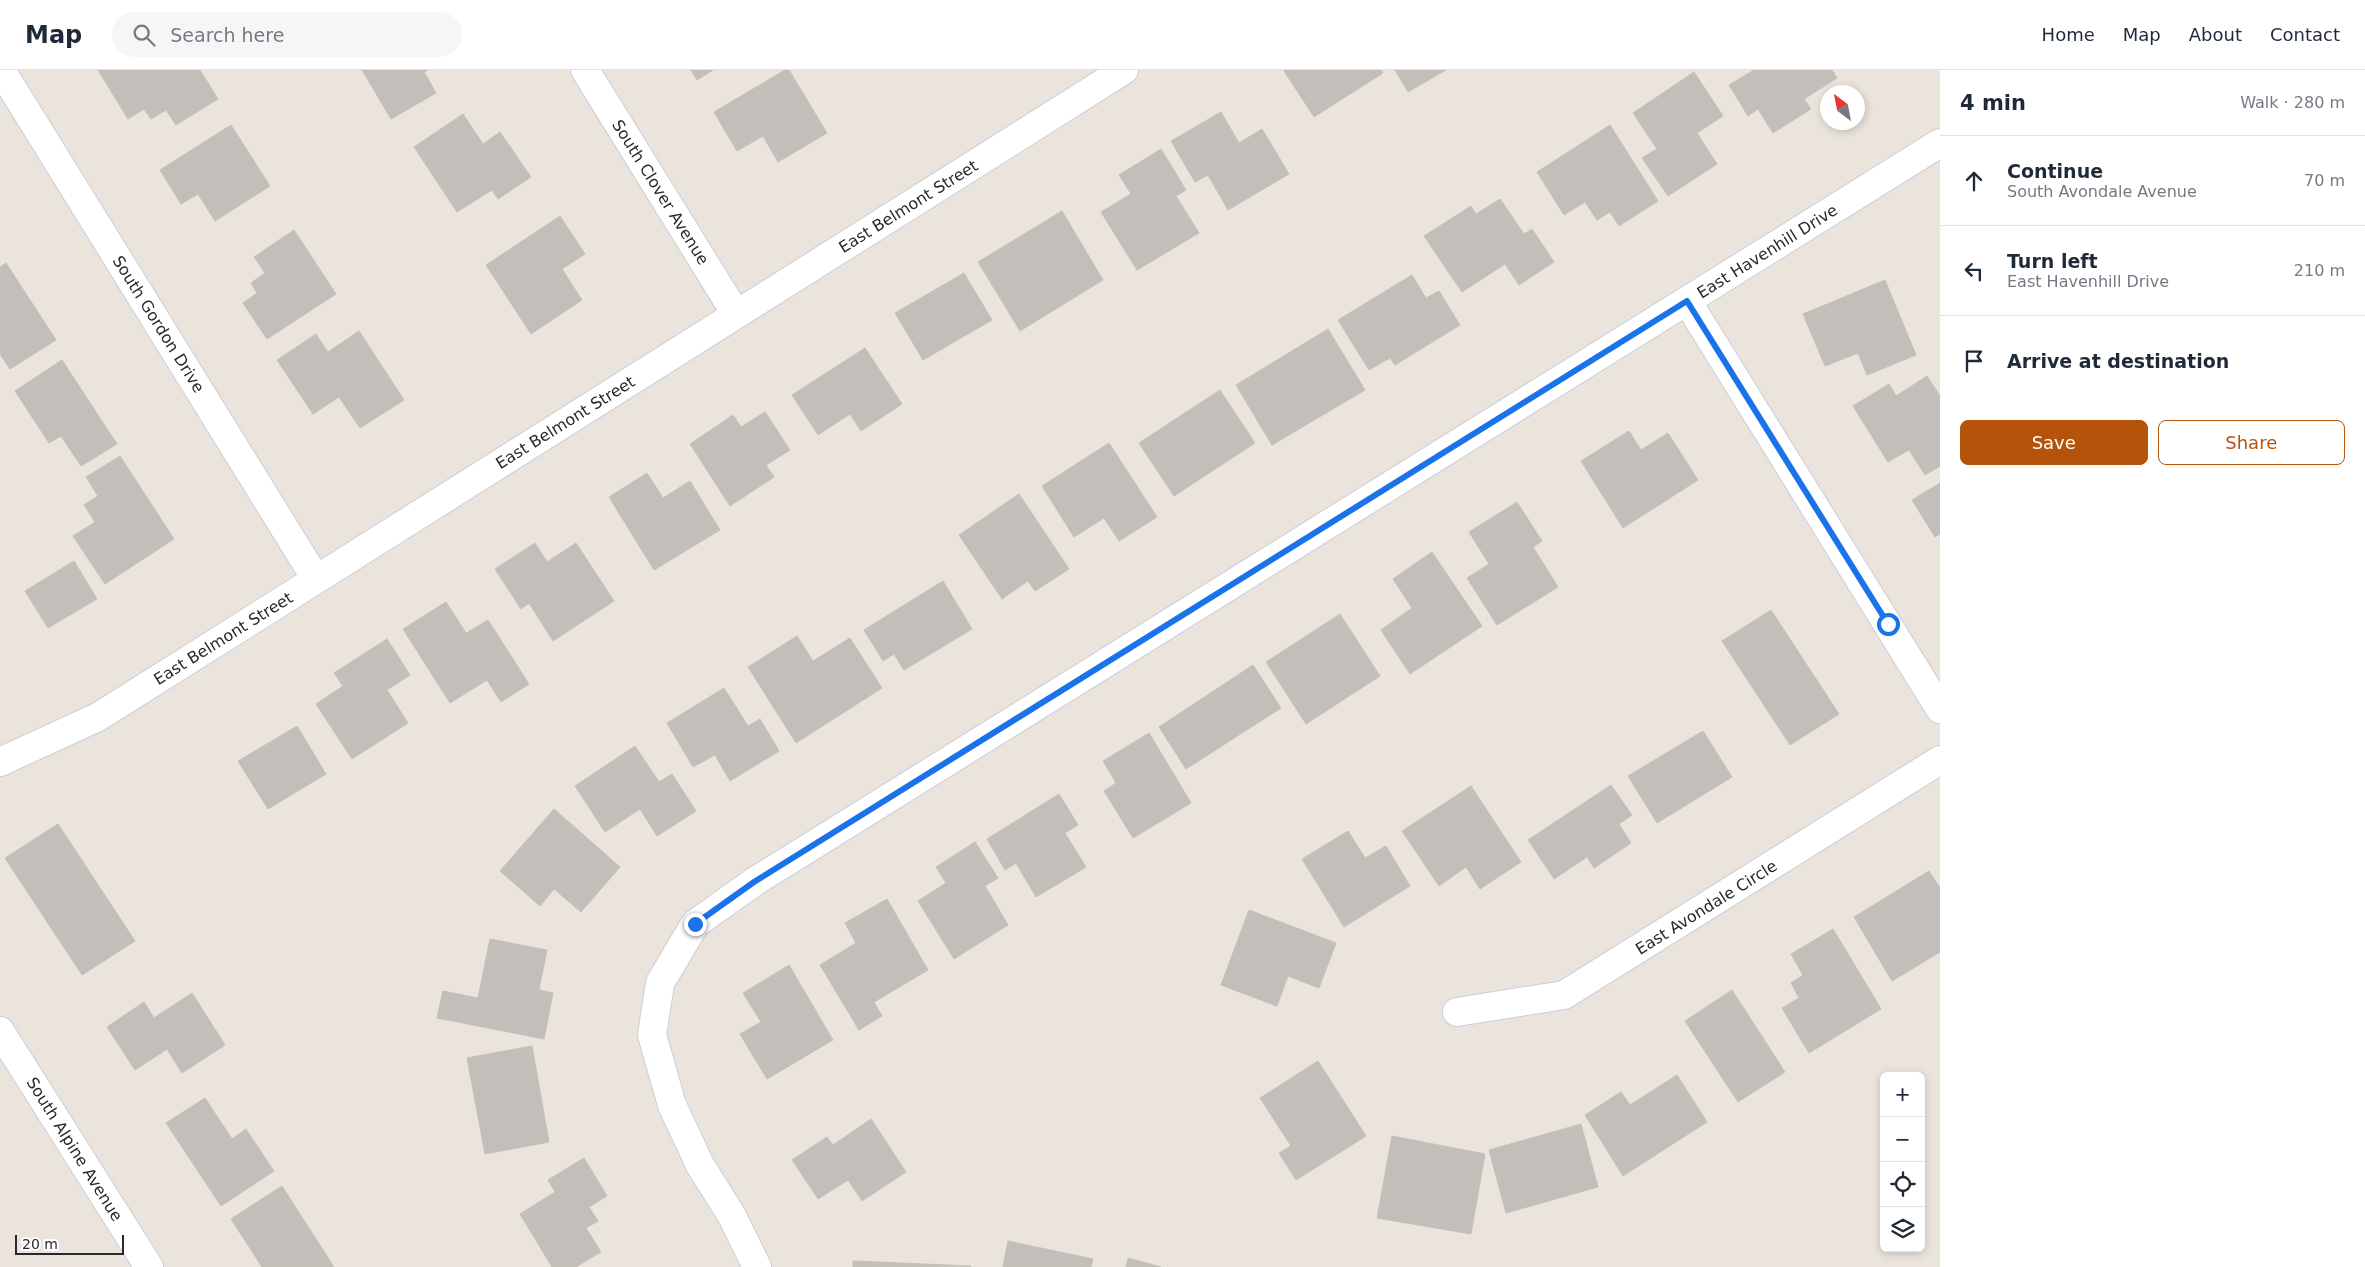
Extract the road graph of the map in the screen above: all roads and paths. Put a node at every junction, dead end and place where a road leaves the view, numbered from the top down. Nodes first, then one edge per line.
1 (1, 70) edge
2 (585, 70) edge
3 (1124, 70) edge
4 (1940, 143) edge
5 (1687, 301) junction
6 (736, 314) junction
7 (316, 579) junction
8 (1940, 709) edge
9 (1940, 760) edge
10 (0, 762) edge
11 (1456, 1012) dead end
12 (0, 1031) edge
13 (148, 1267) edge
14 (758, 1267) edge

1 - 7 street, South Gordon Drive
2 - 6 street, South Clover Avenue
3 - 6 street, East Belmont Street
4 - 5 street, East Havenhill Drive
5 - 8 street
5 - 14 street, East Havenhill Drive
6 - 7 street, East Belmont Street
7 - 10 street, East Belmont Street
9 - 11 street, East Avondale Circle
12 - 13 street, South Alpine Avenue

